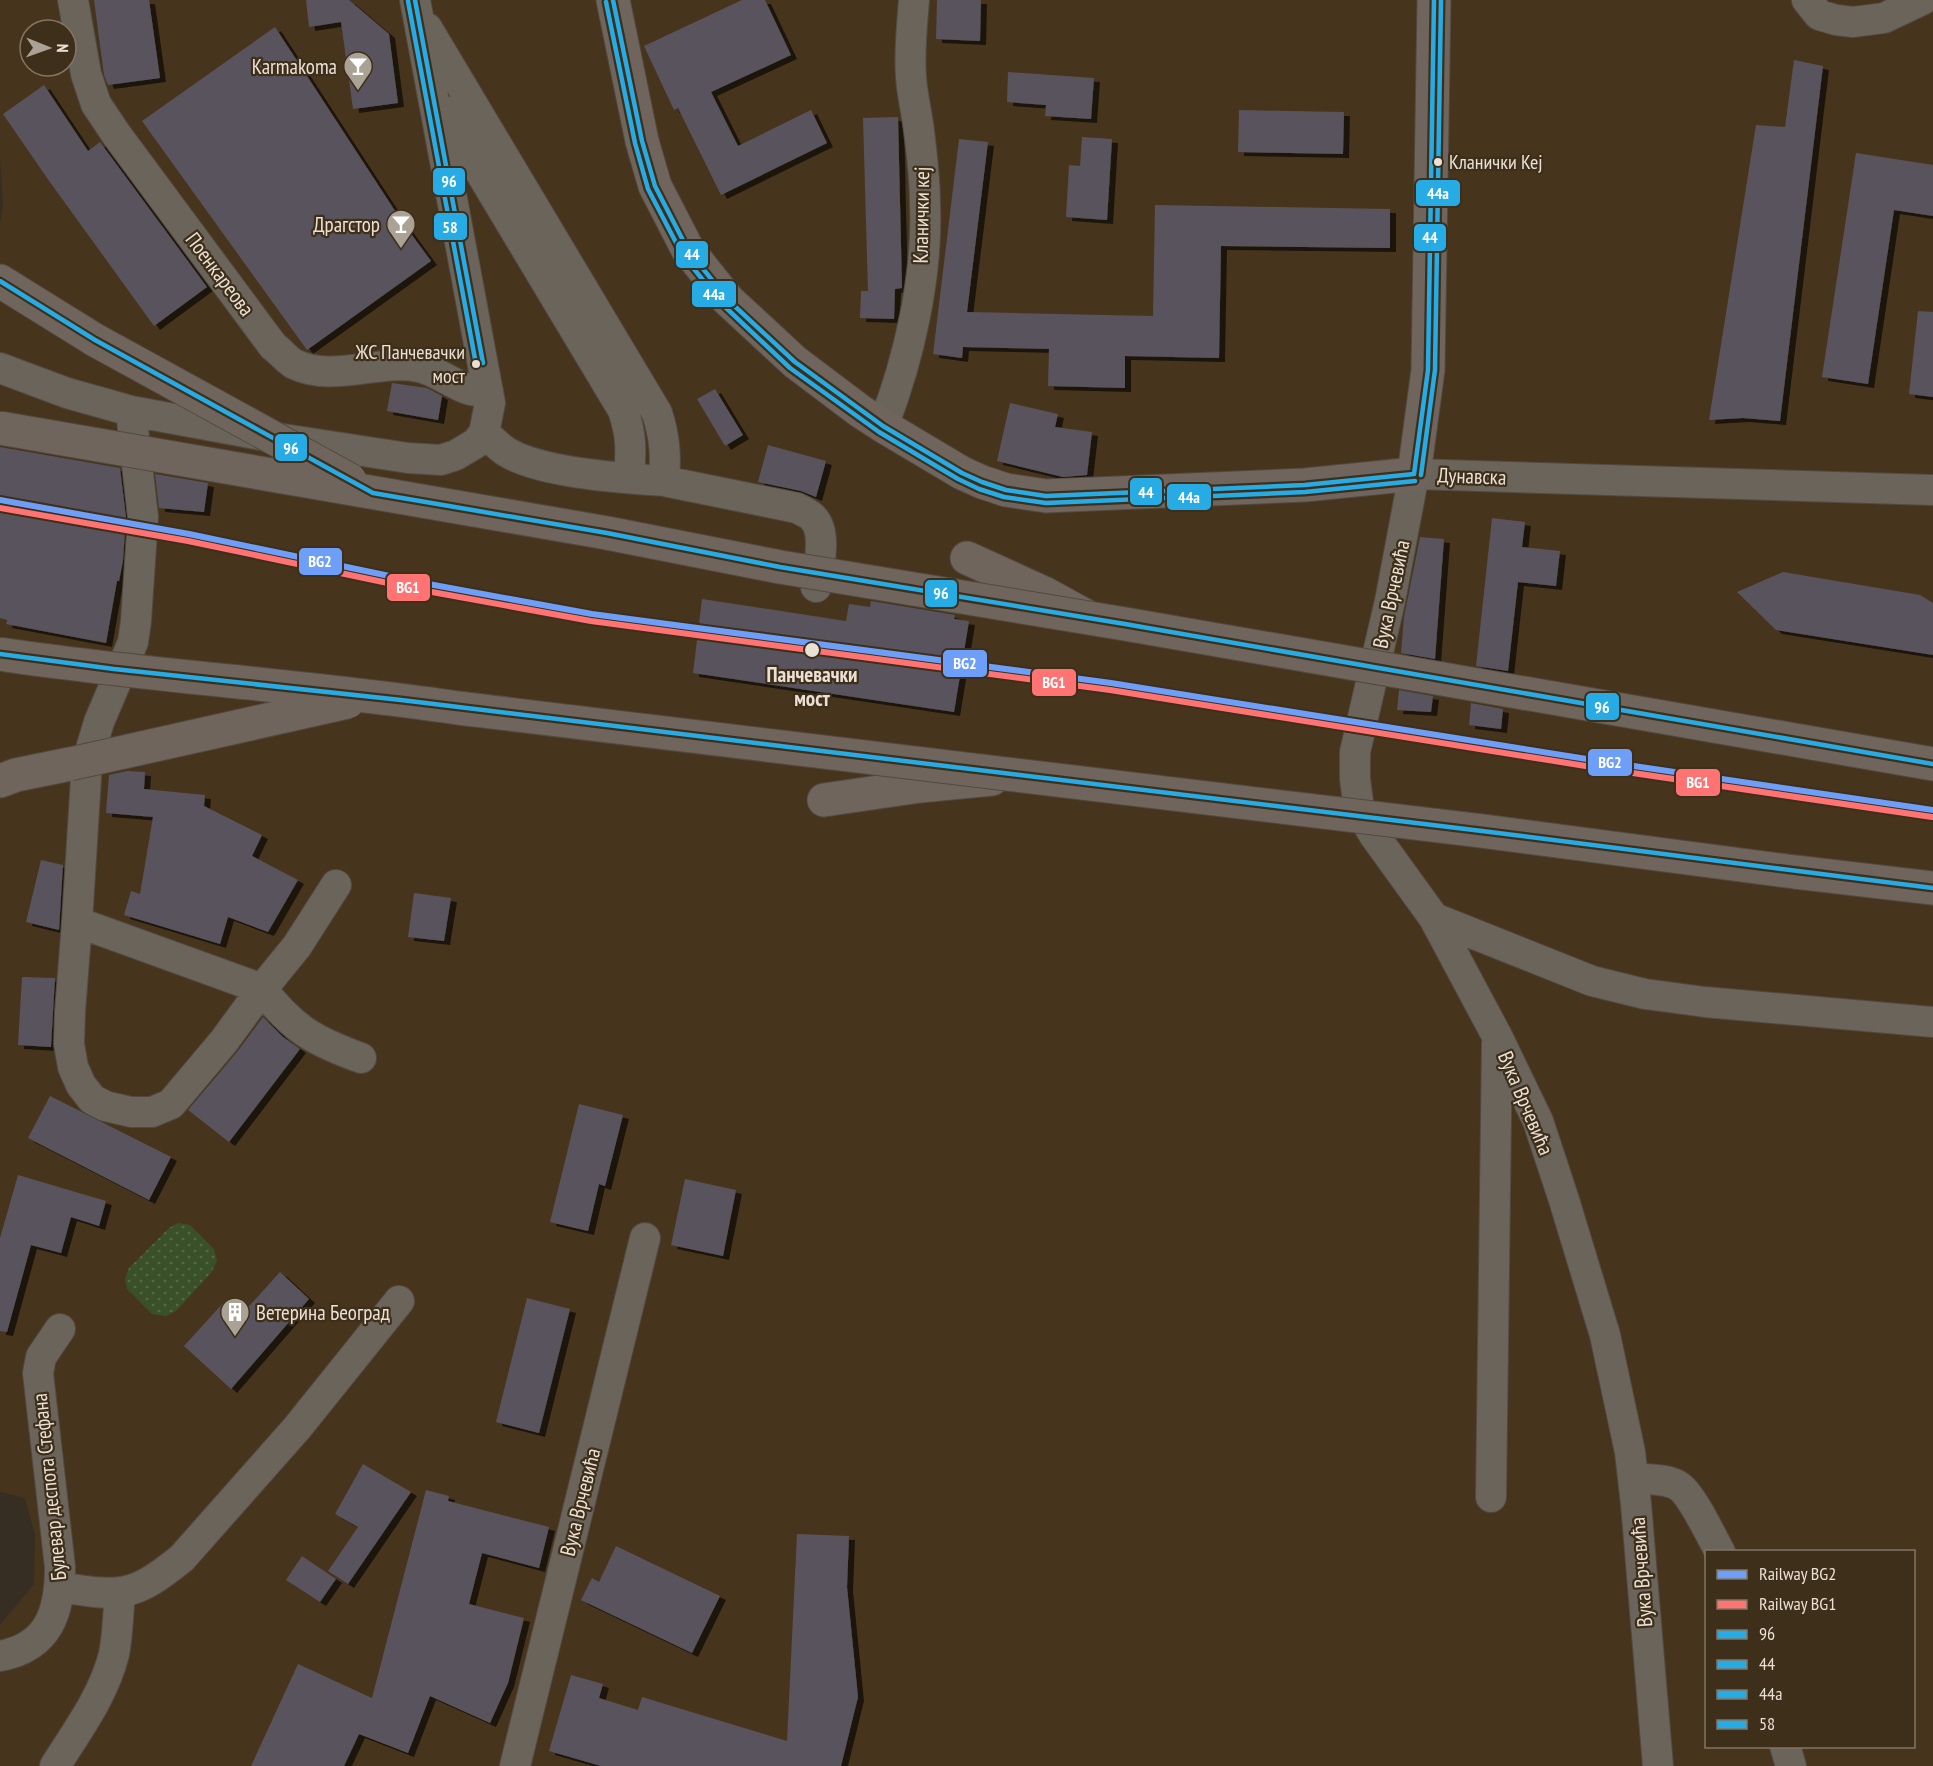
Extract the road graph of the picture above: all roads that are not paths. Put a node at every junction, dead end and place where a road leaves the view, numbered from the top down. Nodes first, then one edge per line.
1 (73, 0) edge
2 (613, 0) edge
3 (914, 0) edge
4 (1434, 0) edge
5 (1807, 0) edge
6 (1922, 0) edge
7 (416, 6) edge
8 (432, 92) junction
9 (0, 281) edge
10 (0, 368) edge
11 (0, 391) edge
12 (488, 391) junction
13 (67, 393) junction
14 (131, 411) junction
15 (884, 426) junction
16 (0, 428) edge
17 (484, 434) junction
18 (1414, 474) junction
19 (629, 478) junction
20 (664, 481) junction
21 (1933, 490) edge
22 (373, 493) junction
23 (967, 558) dead end
24 (846, 593) dead end
25 (1090, 618) junction
26 (0, 654) edge
27 (376, 696) junction
28 (1933, 764) edge
29 (1018, 776) junction
30 (0, 781) edge
31 (824, 800) dead end
32 (336, 885) dead end
33 (1933, 888) edge
34 (1434, 918) junction
35 (77, 922) junction
36 (262, 989) junction
37 (1933, 1022) edge
38 (1497, 1036) junction
39 (361, 1058) dead end
40 (645, 1238) dead end
41 (399, 1301) dead end
42 (60, 1329) dead end
43 (1633, 1478) junction
44 (1491, 1497) dead end
45 (1719, 1550) edge
46 (60, 1587) junction
47 (120, 1593) junction
48 (0, 1656) edge
49 (1786, 1748) edge
50 (55, 1766) edge
51 (515, 1766) edge
52 (1658, 1766) edge
53 (1791, 1766) edge

1 - 12 street, Поенкареова
2 - 15 main road
3 - 15 street, Кланички кеј
4 - 18 main road, Дунавска
5 - 6 street
7 - 8 street
7 - 20 street
8 - 12 street
8 - 19 street
9 - 22 main road, bridge
10 - 13 street
11 - 13 street
12 - 17 street
13 - 14 street
14 - 17 street
14 - 35 street
15 - 18 main road
16 - 22 main road, bridge
17 - 19 street
18 - 21 street, Дунавска
18 - 34 street, Вука Врчевића
19 - 20 street
20 - 24 street
22 - 25 main road, bridge
23 - 25 main road
25 - 28 main road, bridge
26 - 27 main road, bridge
27 - 29 main road, bridge
27 - 30 main road, bridge
29 - 31 main road, bridge
29 - 33 main road, bridge
32 - 36 street
34 - 37 street
34 - 38 street, Вука Врчевића
35 - 36 street
35 - 36 street
36 - 39 street
38 - 43 street, Вука Врчевића
38 - 44 street
40 - 51 street, Вука Врчевића
41 - 47 street
42 - 46 street, Булевар деспота Стефана
43 - 45 street
43 - 52 street, Вука Врчевића
46 - 47 street
46 - 48 street, Булевар деспота Стефана
47 - 50 street
49 - 53 street

